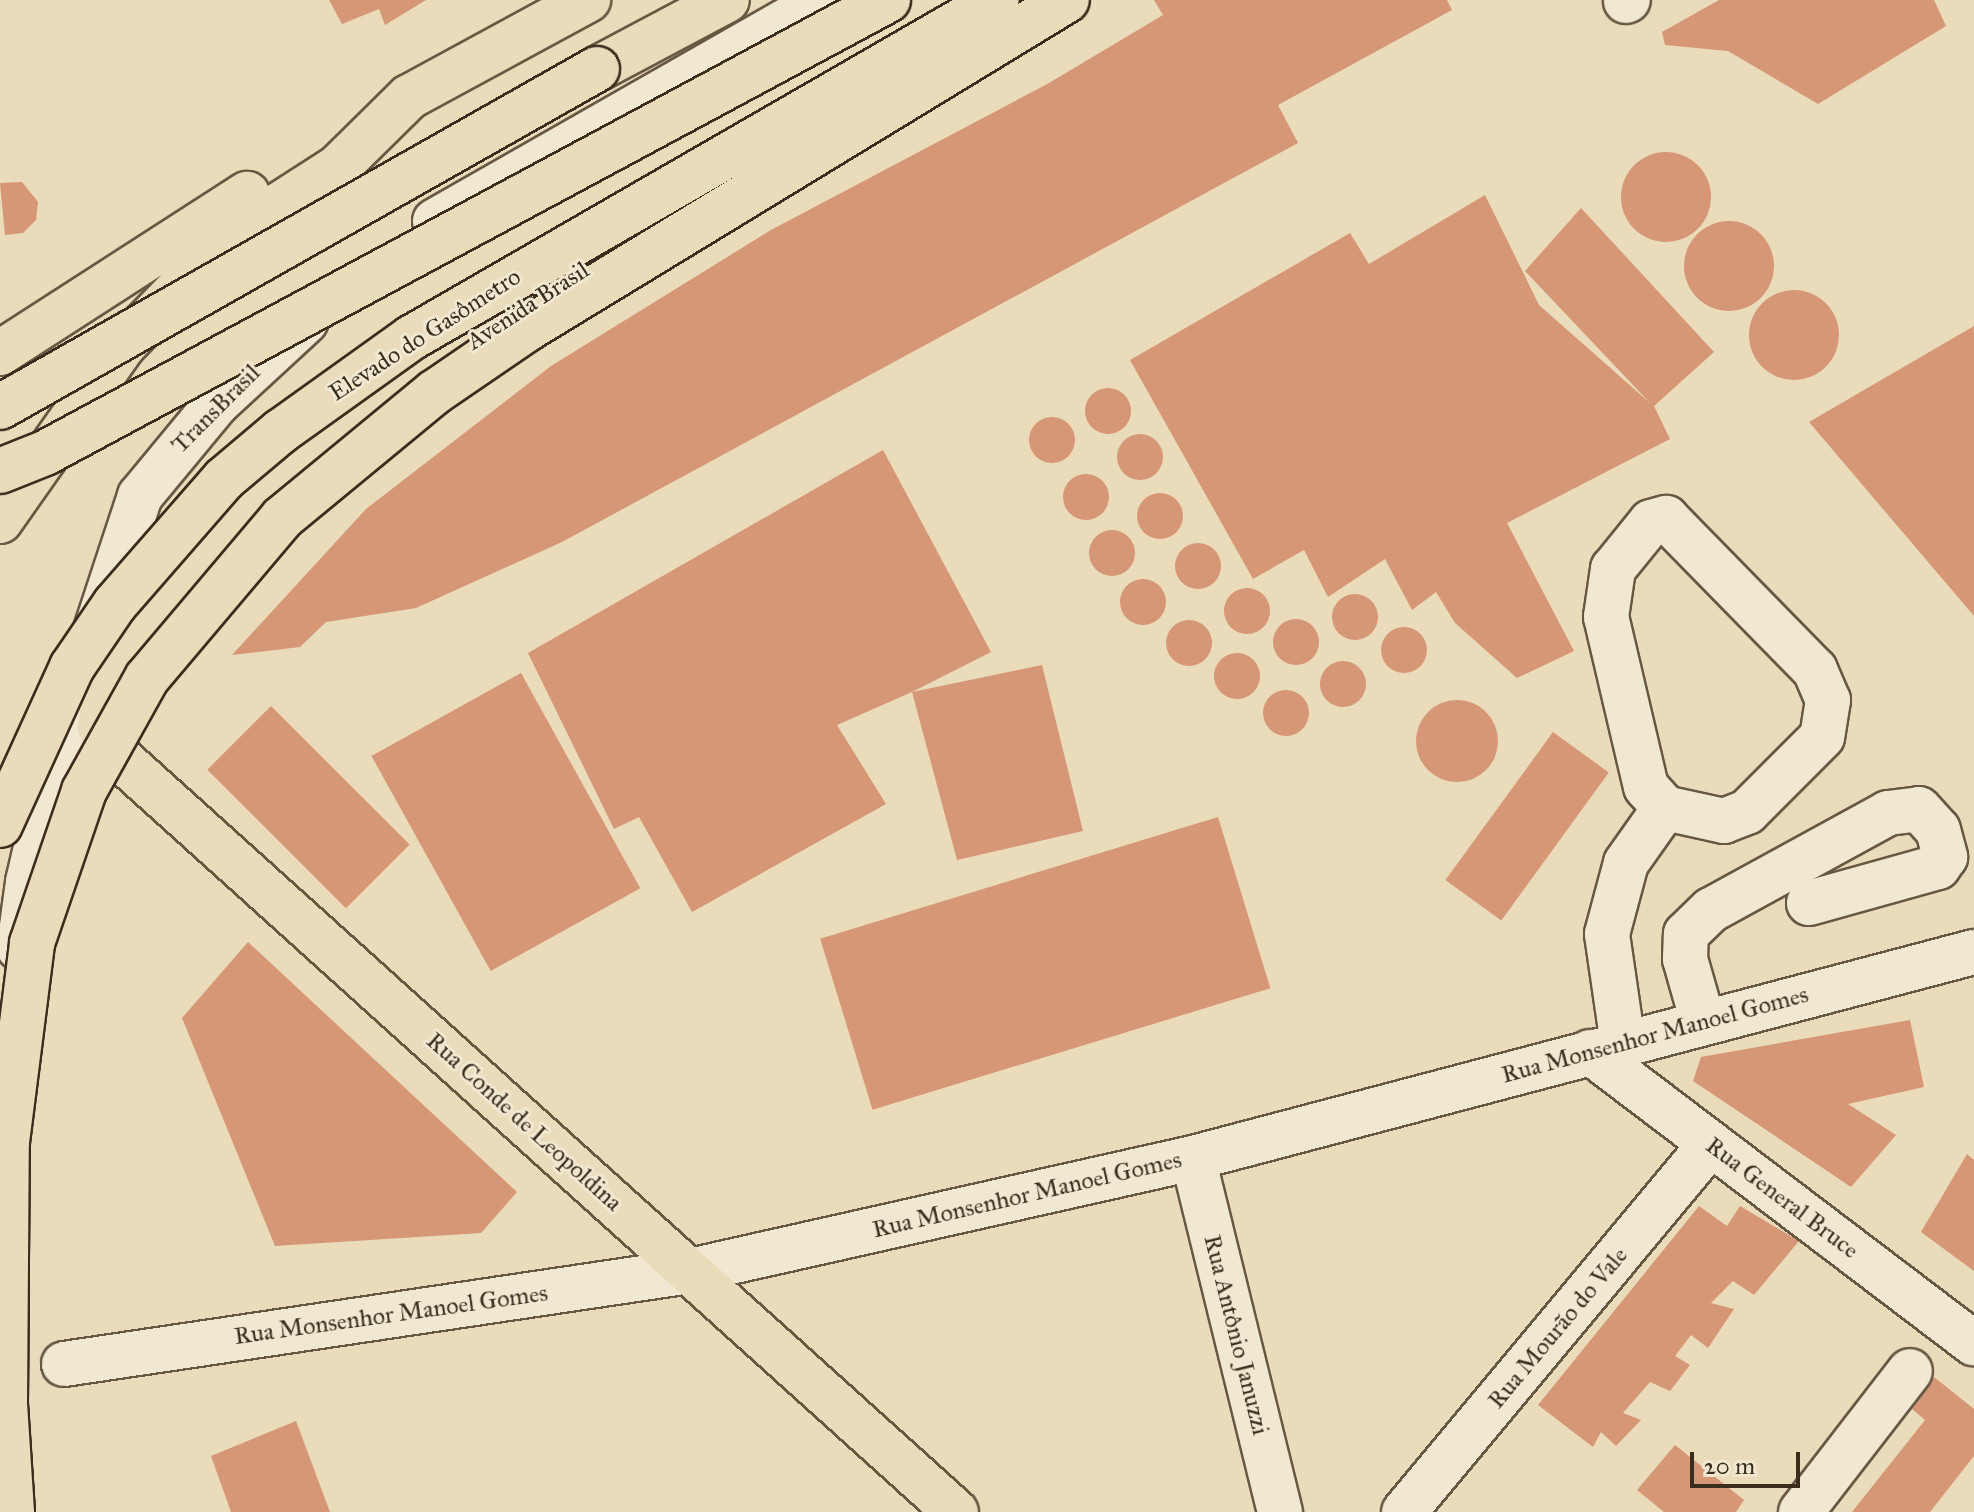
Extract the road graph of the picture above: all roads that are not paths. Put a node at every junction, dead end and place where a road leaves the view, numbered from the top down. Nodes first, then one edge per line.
1 (588, 0) edge
2 (727, 0) edge
3 (822, 0) edge
4 (888, 0) edge
5 (997, 0) edge
6 (1065, 0) edge
7 (409, 97) junction
8 (0, 353) edge
9 (0, 407) edge
10 (0, 471) edge
11 (0, 521) edge
12 (82, 727) junction
13 (1665, 808) junction
14 (0, 825) edge
15 (1809, 903) dead end
16 (1974, 952) edge
17 (1703, 1022) junction
18 (1606, 1048) junction
19 (0, 1098) edge
20 (1711, 1144) junction
21 (1193, 1158) junction
22 (690, 1271) junction
23 (1974, 1343) edge
24 (64, 1364) dead end
25 (1910, 1371) dead end
26 (0, 1421) edge
27 (12, 1512) edge
28 (30, 1512) edge
29 (956, 1512) edge
30 (1280, 1512) edge
31 (1404, 1512) edge
32 (1801, 1512) edge

1 - 7 main road
2 - 9 main road, bridge
3 - 12 street, TransBrasil
4 - 10 main road, bridge
5 - 14 main road, Elevado do Gasômetro, bridge
6 - 12 main road, Avenida Brasil
6 - 27 main road, bridge
7 - 8 main road
7 - 11 main road
12 - 19 street, TransBrasil
12 - 22 main road, Rua Conde de Leopoldina
13 - 13 street
13 - 18 street
15 - 17 street
16 - 17 street, Rua Monsenhor Manoel Gomes
17 - 18 street, Rua Monsenhor Manoel Gomes
18 - 20 street, Rua General Bruce
18 - 21 street, Rua Monsenhor Manoel Gomes
20 - 23 street, Rua General Bruce
20 - 31 street, Rua Mourão do Vale
21 - 22 street, Rua Monsenhor Manoel Gomes
21 - 30 street, Rua Antônio Januzzi
22 - 24 street, Rua Monsenhor Manoel Gomes
22 - 29 main road, Rua Conde de Leopoldina
25 - 32 street
26 - 28 street

